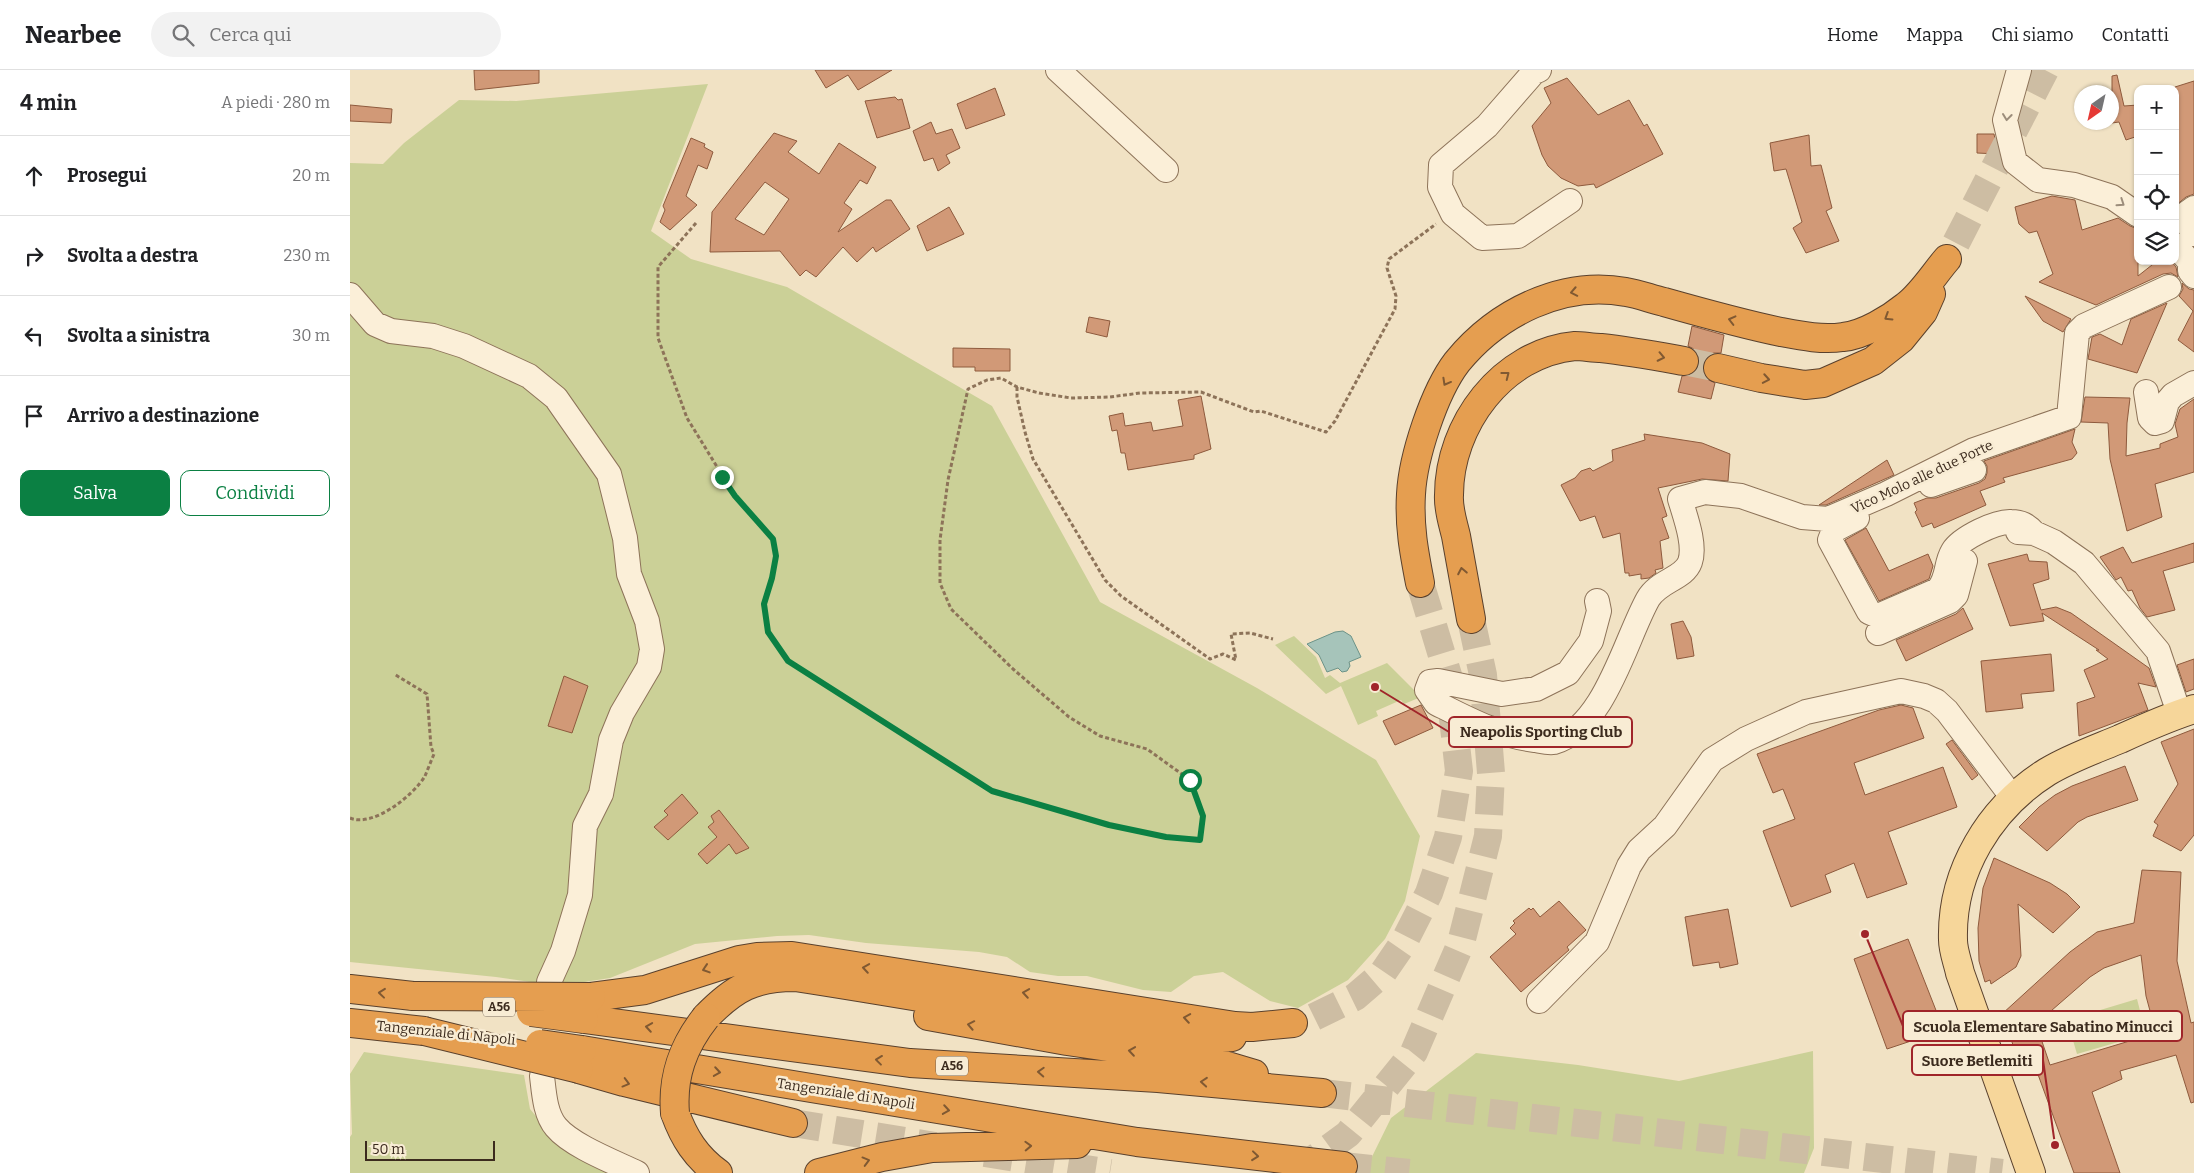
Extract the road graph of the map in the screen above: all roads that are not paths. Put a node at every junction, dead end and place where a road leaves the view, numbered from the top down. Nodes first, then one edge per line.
1 (1058, 70) edge
2 (1539, 70) edge
3 (2019, 70) edge
4 (1166, 170) dead end
5 (1570, 201) dead end
6 (2194, 208) edge
7 (2134, 212) edge
8 (2194, 234) edge
9 (2179, 250) edge
10 (2184, 277) edge
11 (350, 295) edge
12 (1684, 361) tunnel mouth
13 (1718, 368) tunnel mouth
14 (2194, 383) edge
15 (2146, 392) dead end
16 (1974, 470) dead end
17 (2034, 533) junction
18 (1420, 583) tunnel mouth
19 (1597, 600) dead end
20 (1471, 619) tunnel mouth
21 (1878, 633) dead end
22 (2187, 711) edge
23 (2013, 798) junction
24 (549, 982) dead end
25 (350, 989) edge
26 (1539, 1001) dead end
27 (588, 1008) junction
28 (706, 1017) junction
29 (350, 1022) edge
30 (581, 1059) junction
31 (542, 1076) dead end
32 (676, 1113) junction
33 (793, 1123) tunnel mouth
34 (1137, 1142) junction
35 (1343, 1166) tunnel mouth
36 (637, 1173) edge
37 (701, 1173) edge
38 (718, 1173) edge
39 (819, 1173) edge
40 (1241, 1173) edge
41 (2031, 1173) edge

1 - 4 street
2 - 5 street
3 -> 7 street
6 - 8 street
9 - 10 street
10 - 19 street, Vico Molo alle due Porte
11 - 24 street
20 -> 12 highway
13 -> 18 highway
14 - 15 street
16 - 17 street
17 - 21 street
17 - 22 street
22 - 23 main road
23 - 26 street
23 - 41 main road
27 -> 25 highway, bridge
28 -> 27 highway
27 - 28 highway, A56
28 - 32 highway, bridge
29 - 30 highway, Tangenziale di Napoli, bridge
30 -> 33 highway
30 -> 34 highway, Tangenziale di Napoli
31 - 36 street
32 - 37 highway
32 - 38 highway
34 -> 35 highway, Tangenziale di Napoli
39 -> 34 highway
34 - 40 highway

